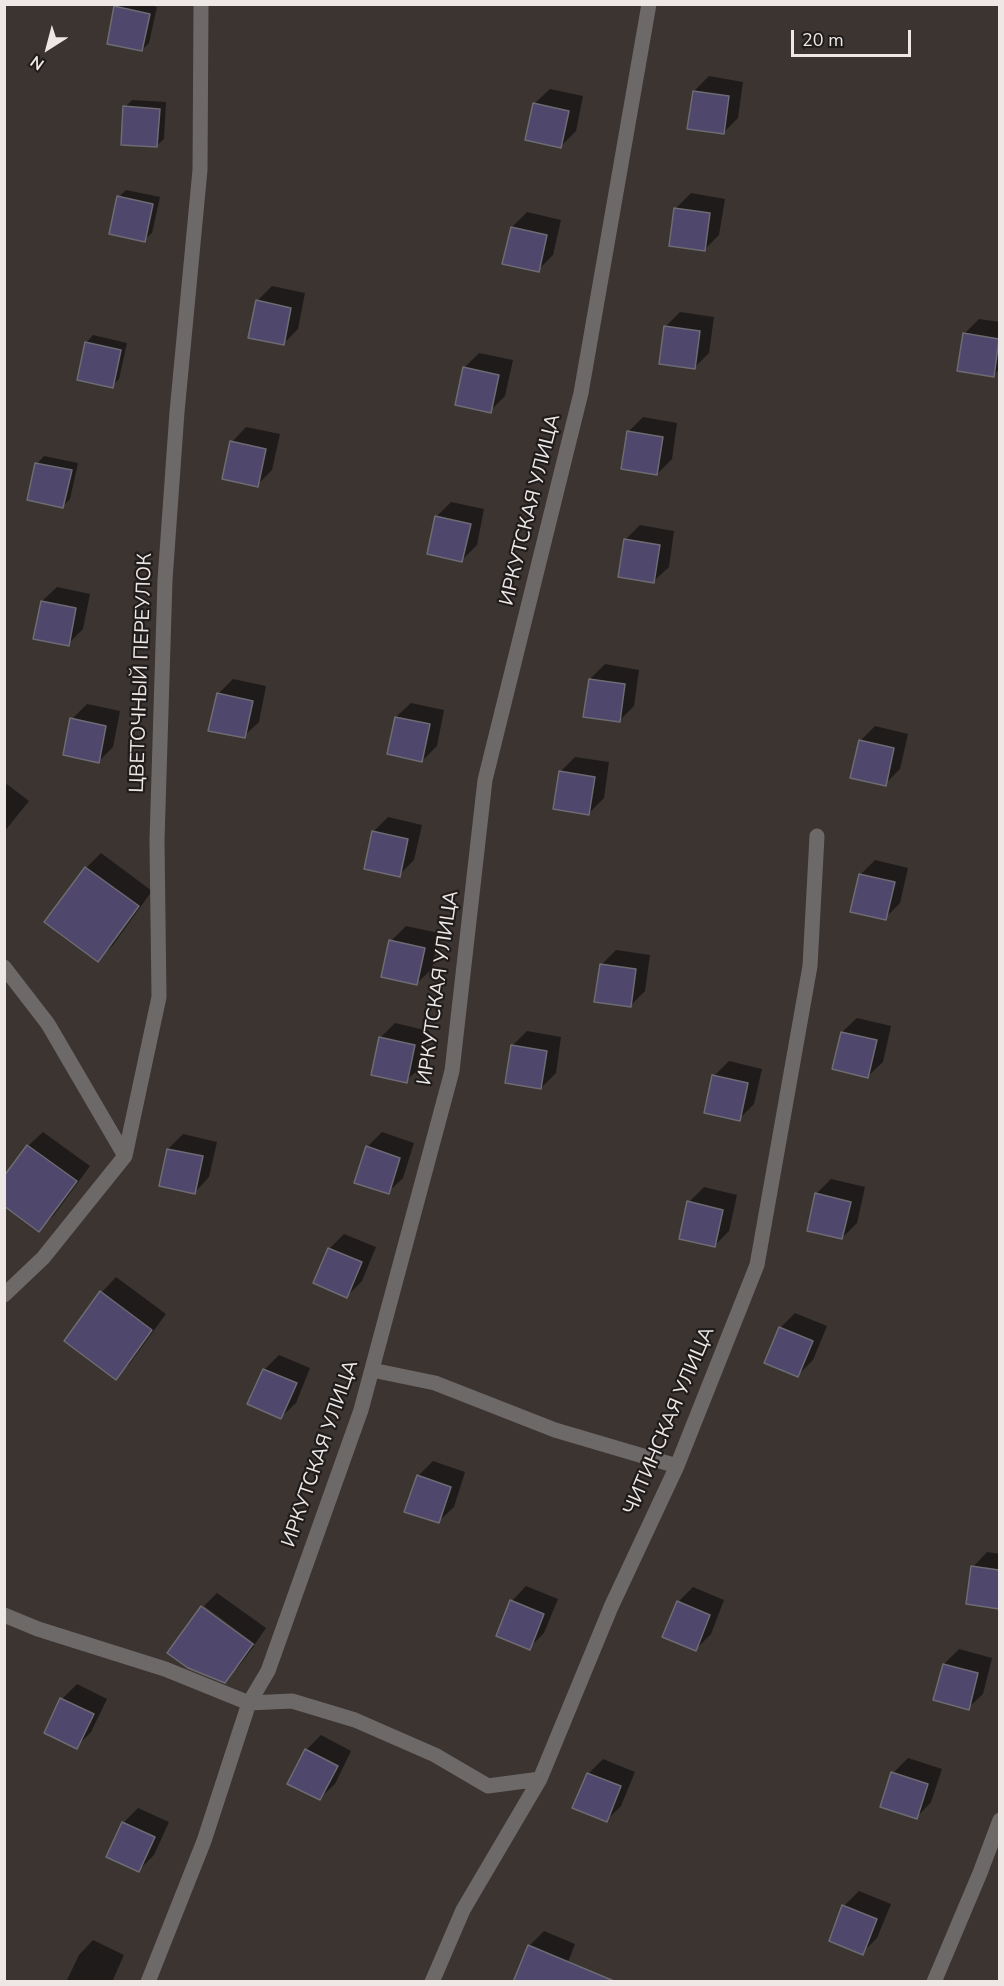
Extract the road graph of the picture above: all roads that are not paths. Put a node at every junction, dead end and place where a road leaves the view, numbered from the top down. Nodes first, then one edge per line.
1 (201, 4) edge
2 (649, 4) edge
3 (818, 836) dead end
4 (4, 967) edge
5 (125, 1156) junction
6 (4, 1295) edge
7 (372, 1370) junction
8 (677, 1466) junction
9 (4, 1615) edge
10 (249, 1703) junction
11 (540, 1779) junction
12 (999, 1820) edge
13 (148, 1982) edge
14 (432, 1982) edge
15 (934, 1982) edge

1 - 5 street, ЦВЕТОЧНЫЙ ПЕРЕУЛОК
2 - 7 street, ИРКУТСКАЯ УЛИЦА
3 - 8 street, ЧИТИНСКАЯ УЛИЦА
4 - 5 street
5 - 6 street, ЦВЕТОЧНЫЙ ПЕРЕУЛОК
7 - 8 street
7 - 10 street, ИРКУТСКАЯ УЛИЦА
8 - 11 street, ЧИТИНСКАЯ УЛИЦА
9 - 10 street
10 - 11 street
10 - 13 street, ИРКУТСКАЯ УЛИЦА
11 - 14 street, ЧИТИНСКАЯ УЛИЦА
12 - 15 street

